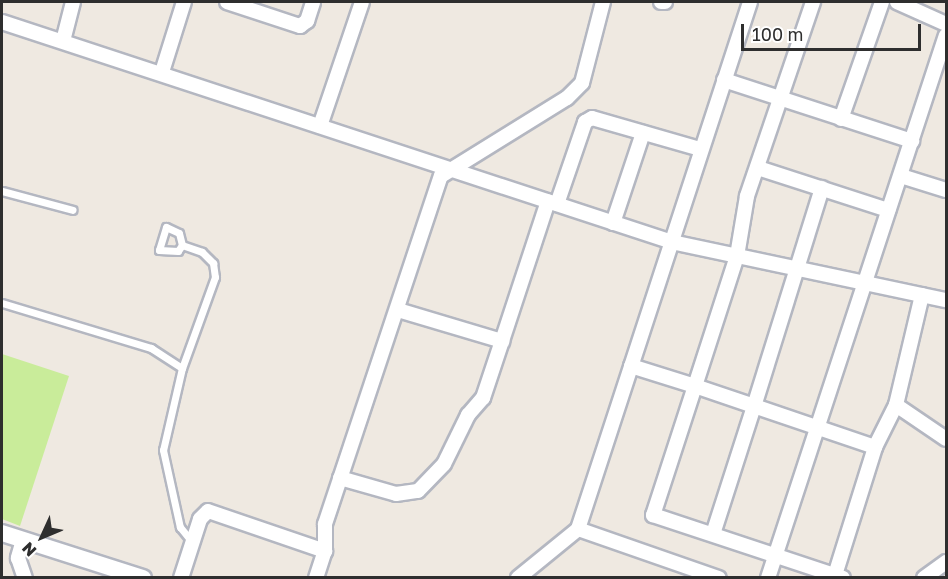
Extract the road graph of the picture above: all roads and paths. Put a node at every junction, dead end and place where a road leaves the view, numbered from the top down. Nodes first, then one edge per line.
1 (73, 2) edge
2 (184, 2) edge
3 (226, 2) edge
4 (313, 2) edge
5 (362, 2) edge
6 (603, 2) edge
7 (750, 2) edge
8 (813, 2) edge
9 (882, 2) edge
10 (897, 2) edge
11 (2, 22) edge
12 (946, 24) edge
13 (946, 35) edge
14 (63, 41) junction
15 (162, 72) junction
16 (723, 80) junction
17 (781, 99) junction
18 (841, 119) junction
19 (320, 126) junction
20 (643, 133) junction
21 (912, 141) junction
22 (700, 149) junction
23 (450, 168) junction
24 (758, 168) junction
25 (901, 176) junction
26 (822, 188) junction
27 (946, 190) edge
28 (2, 193) edge
29 (553, 202) junction
30 (73, 210) dead end
31 (888, 210) junction
32 (613, 223) junction
33 (672, 242) junction
34 (182, 245) dead end
35 (738, 256) junction
36 (800, 270) junction
37 (864, 283) junction
38 (922, 295) junction
39 (946, 300) edge
40 (2, 303) edge
41 (398, 310) junction
42 (502, 341) junction
43 (631, 366) junction
44 (182, 368) junction
45 (695, 386) junction
46 (896, 405) junction
47 (754, 406) junction
48 (817, 427) junction
49 (946, 439) edge
50 (875, 447) junction
51 (340, 478) junction
52 (578, 529) junction
53 (2, 533) edge
54 (713, 534) junction
55 (23, 540) junction
56 (192, 542) junction
57 (325, 551) junction
58 (775, 555) junction
59 (946, 562) edge
60 (102, 571) edge
61 (839, 576) edge
62 (25, 578) edge
63 (143, 578) edge
64 (181, 578) edge
65 (316, 578) edge
66 (518, 578) edge
67 (719, 578) edge
68 (768, 578) edge
69 (924, 578) edge

1 - 14 street
2 - 15 street
3 - 4 street
5 - 19 street
6 - 23 street
7 - 16 street
8 - 17 street
9 - 18 street
10 - 12 street
11 - 14 street
13 - 21 street
14 - 15 street
15 - 19 street
16 - 17 street
16 - 22 street
17 - 18 street
17 - 24 street
18 - 21 street
19 - 23 street
20 - 22 street
20 - 29 street
20 - 32 street
21 - 25 street
22 - 33 street
23 - 29 street
23 - 41 street
24 - 26 street
24 - 35 street
25 - 27 street
25 - 31 street
26 - 31 street
26 - 36 street
28 - 30 lane
29 - 32 street
29 - 42 street
31 - 37 street
32 - 33 street
33 - 35 street
33 - 43 street
34 - 44 lane
35 - 36 street
35 - 45 street
36 - 37 street
36 - 47 street
37 - 38 street
37 - 48 street
38 - 39 street
38 - 46 street
40 - 44 lane
41 - 42 street
41 - 51 street
42 - 51 street
43 - 45 street
43 - 52 street
44 - 56 lane
45 - 47 street
45 - 54 street
46 - 49 street
46 - 50 street
47 - 48 street
47 - 54 street
48 - 50 street
48 - 58 street
50 - 61 street
51 - 57 street
52 - 66 street
52 - 67 street
53 - 55 street
54 - 58 street
55 - 60 street
55 - 62 street
56 - 57 street
56 - 64 street
57 - 65 street
58 - 61 street
58 - 68 street
59 - 69 street
60 - 63 street

